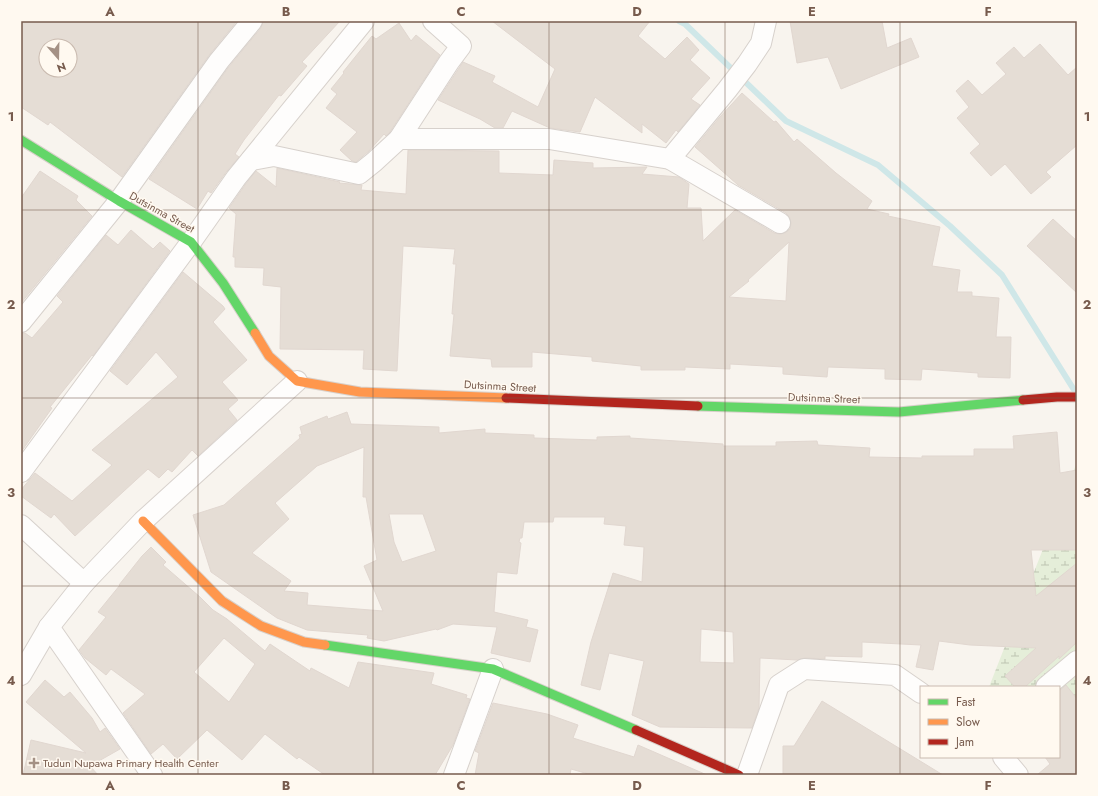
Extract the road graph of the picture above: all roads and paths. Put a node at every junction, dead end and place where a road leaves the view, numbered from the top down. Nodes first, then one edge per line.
1 (252, 21) edge
2 (364, 21) edge
3 (433, 21) edge
4 (766, 21) edge
5 (399, 139) junction
6 (21, 140) edge
7 (670, 159) junction
8 (251, 160) junction
9 (119, 201) junction
10 (780, 223) dead end
11 (191, 242) junction
12 (21, 322) edge
13 (297, 381) junction
14 (1077, 397) edge
15 (21, 472) edge
16 (142, 521) junction
17 (21, 525) edge
18 (84, 583) junction
19 (49, 627) junction
20 (1077, 661) edge
21 (493, 669) junction
22 (21, 675) edge
23 (1047, 686) edge
24 (920, 692) edge
25 (1004, 758) edge
26 (152, 775) edge
27 (454, 775) edge
28 (739, 775) edge
29 (747, 775) edge
30 (1018, 775) edge

1 - 9 street
2 - 8 street
3 - 5 street
4 - 7 street
5 - 7 street
5 - 8 street
6 - 9 street, Dutsinma Street
7 - 10 street
8 - 11 street
9 - 11 street, Dutsinma Street
9 - 12 street
11 - 13 street, Dutsinma Street
11 - 15 street
13 - 14 street, Dutsinma Street
13 - 16 street
16 - 18 street
16 - 21 street
17 - 18 street
18 - 19 street
19 - 22 street
19 - 26 street
20 - 23 street
21 - 27 street
21 - 28 street
24 - 29 street
25 - 30 street

